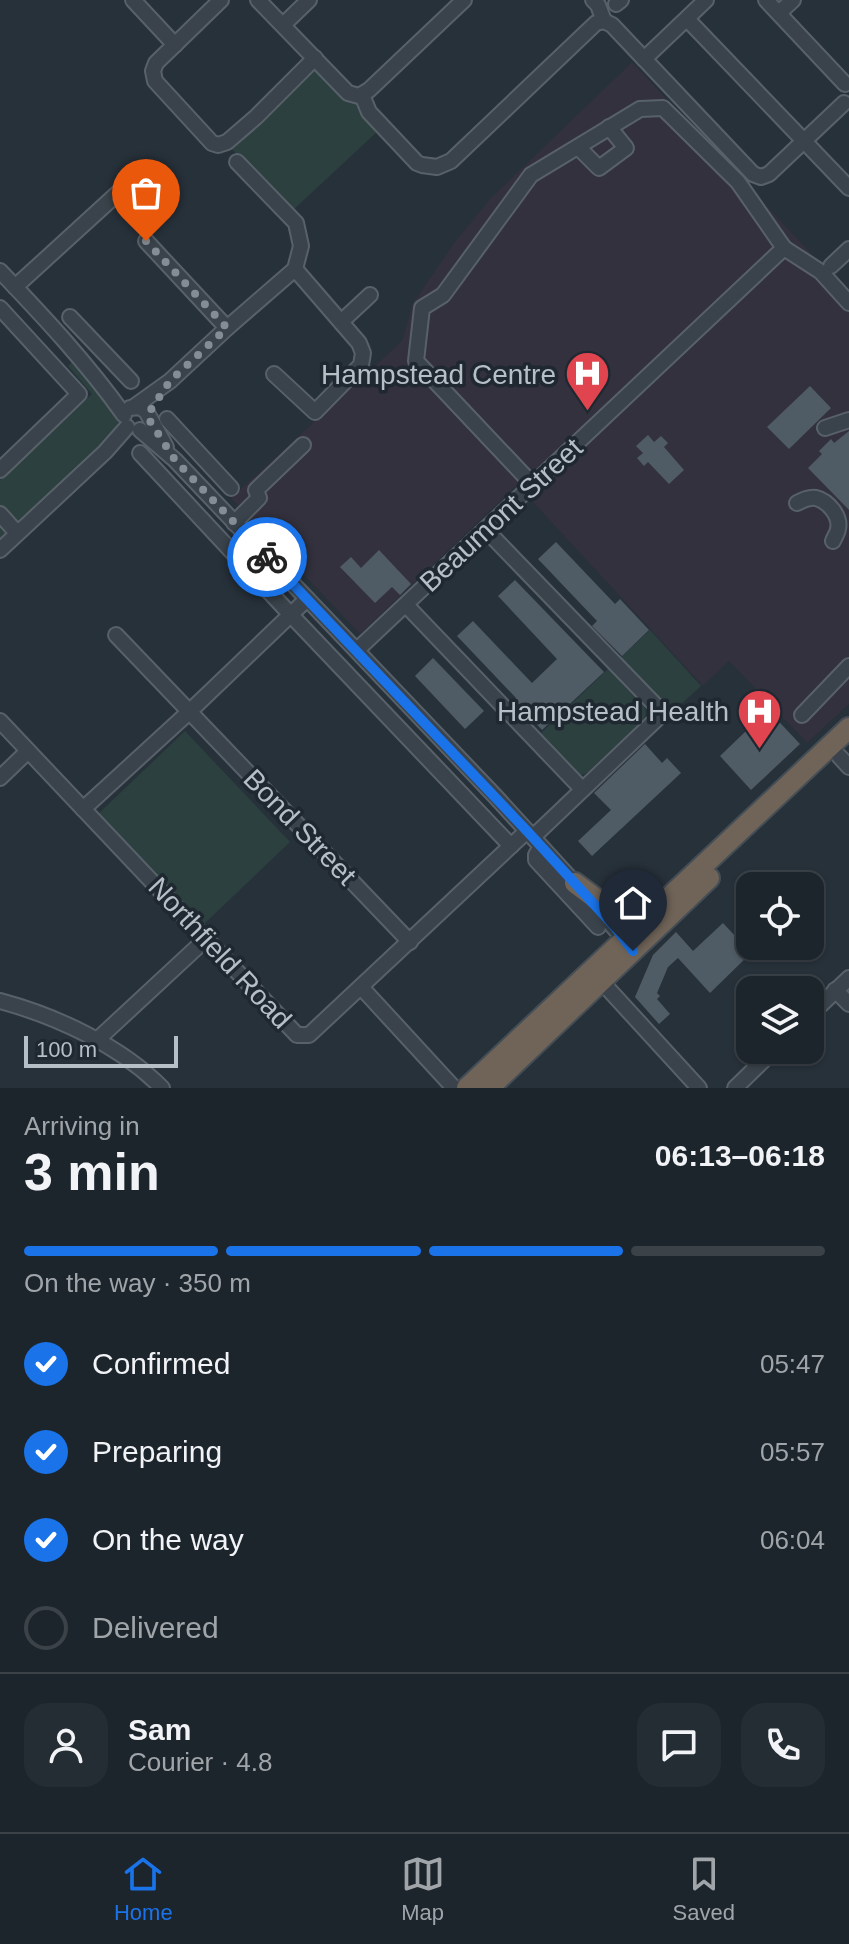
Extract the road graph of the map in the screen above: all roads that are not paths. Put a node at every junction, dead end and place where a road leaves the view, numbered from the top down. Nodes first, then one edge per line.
1 (133, 0) edge
2 (221, 0) edge
3 (258, 0) edge
4 (309, 0) edge
5 (464, 0) edge
6 (593, 0) edge
7 (706, 0) edge
8 (766, 0) edge
9 (793, 0) edge
10 (779, 13) junction
11 (687, 19) junction
12 (604, 21) junction
13 (283, 25) junction
14 (175, 45) junction
15 (315, 58) junction
16 (644, 59) junction
17 (847, 83) edge
18 (362, 95) junction
19 (847, 105) edge
20 (609, 127) junction
21 (804, 141) junction
22 (578, 147) junction
23 (237, 162) dead end
24 (849, 188) edge
25 (118, 193) dead end
26 (146, 241) dead end
27 (784, 248) junction
28 (849, 249) edge
29 (831, 266) dead end
30 (295, 269) junction
31 (0, 271) edge
32 (15, 287) junction
33 (370, 295) dead end
34 (849, 303) edge
35 (0, 308) edge
36 (341, 322) junction
37 (227, 328) junction
38 (57, 333) junction
39 (72, 348) junction
40 (54, 366) junction
41 (117, 367) junction
42 (274, 374) dead end
43 (95, 375) junction
44 (131, 381) dead end
45 (112, 390) junction
46 (136, 417) junction
47 (167, 419) dead end
48 (849, 420) edge
49 (825, 428) dead end
50 (185, 438) junction
51 (163, 441) junction
52 (303, 445) dead end
53 (140, 453) dead end
54 (175, 460) junction
55 (0, 470) edge
56 (220, 477) junction
57 (534, 486) junction
58 (231, 488) dead end
59 (216, 503) junction
60 (797, 503) dead end
61 (0, 514) edge
62 (234, 523) junction
63 (486, 530) junction
64 (17, 533) junction
65 (833, 541) dead end
66 (0, 550) edge
67 (307, 599) junction
68 (406, 605) junction
69 (291, 615) junction
70 (116, 635) dead end
71 (357, 650) junction
72 (849, 666) edge
73 (189, 712) junction
74 (802, 715) dead end
75 (1, 724) edge
76 (849, 728) edge
77 (28, 751) junction
78 (841, 754) edge
79 (0, 778) edge
80 (582, 789) junction
81 (83, 809) junction
82 (534, 838) junction
83 (511, 846) junction
84 (576, 891) junction
85 (650, 915) junction
86 (598, 927) dead end
87 (207, 938) junction
88 (410, 942) junction
89 (629, 945) junction
90 (849, 978) edge
91 (601, 981) junction
92 (361, 987) junction
93 (835, 990) junction
94 (0, 1001) edge
95 (824, 1001) edge
96 (849, 1004) edge
97 (97, 1040) junction
98 (760, 1064) edge
99 (162, 1088) edge
100 (454, 1088) edge
101 (467, 1088) edge
102 (489, 1088) edge
103 (699, 1088) edge
104 (735, 1088) edge

1 - 14 street
2 - 14 street
3 - 13 street
4 - 13 street
5 - 18 street
6 - 12 street
7 - 11 street
8 - 10 street
9 - 10 street
10 - 17 street
11 - 16 street
11 - 21 street
12 - 16 street
12 - 18 street
13 - 15 street
14 - 15 street
15 - 18 street
16 - 21 street
17 - 19 street
19 - 21 street
20 - 22 street
20 - 22 street
20 - 27 street
21 - 24 street
22 - 57 street
23 - 30 street
25 - 32 street
26 - 37 street
27 - 34 street
27 - 57 street, Beaumont Street
28 - 29 street
30 - 36 street
30 - 37 street
31 - 32 street
32 - 38 street
33 - 36 street
35 - 40 street
36 - 42 street
37 - 46 street
38 - 39 street
38 - 41 street
39 - 40 street
39 - 43 street
40 - 55 street
41 - 44 street
41 - 45 street
43 - 45 street
43 - 46 street
45 - 46 street
46 - 51 street
46 - 54 street
46 - 64 street
47 - 50 street
48 - 49 street
50 - 51 street
50 - 56 street
51 - 54 street
52 - 62 street
53 - 69 street
54 - 59 street
56 - 58 street
56 - 59 street
57 - 63 street, Beaumont Street
59 - 62 street
60 - 65 street
61 - 64 street
62 - 67 street
63 - 68 street, Beaumont Street
63 - 80 street, Northfield Road
64 - 66 street
67 - 69 street
67 - 71 street
68 - 71 street, Beaumont Street
68 - 80 street
69 - 73 street
69 - 83 street
70 - 73 street, Bond Street
71 - 82 street
72 - 74 street
73 - 81 street
73 - 88 street, Bond Street
75 - 77 street, Northfield Road
76 - 78 highway
77 - 79 street
77 - 81 street, Northfield Road
78 - 85 highway
78 - 89 highway
80 - 82 street, Northfield Road
81 - 87 street, Northfield Road
82 - 83 street, Northfield Road
82 - 84 street
83 - 88 street, Northfield Road
84 - 85 highway
84 - 86 street
84 - 89 street
85 - 89 highway
87 - 92 street, Northfield Road
87 - 97 street
88 - 92 street, Northfield Road
89 - 91 highway
89 - 101 highway
90 - 93 street
91 - 102 highway
91 - 103 street
92 - 100 street
93 - 95 street
93 - 96 street
94 - 97 street
97 - 99 street
98 - 104 street

